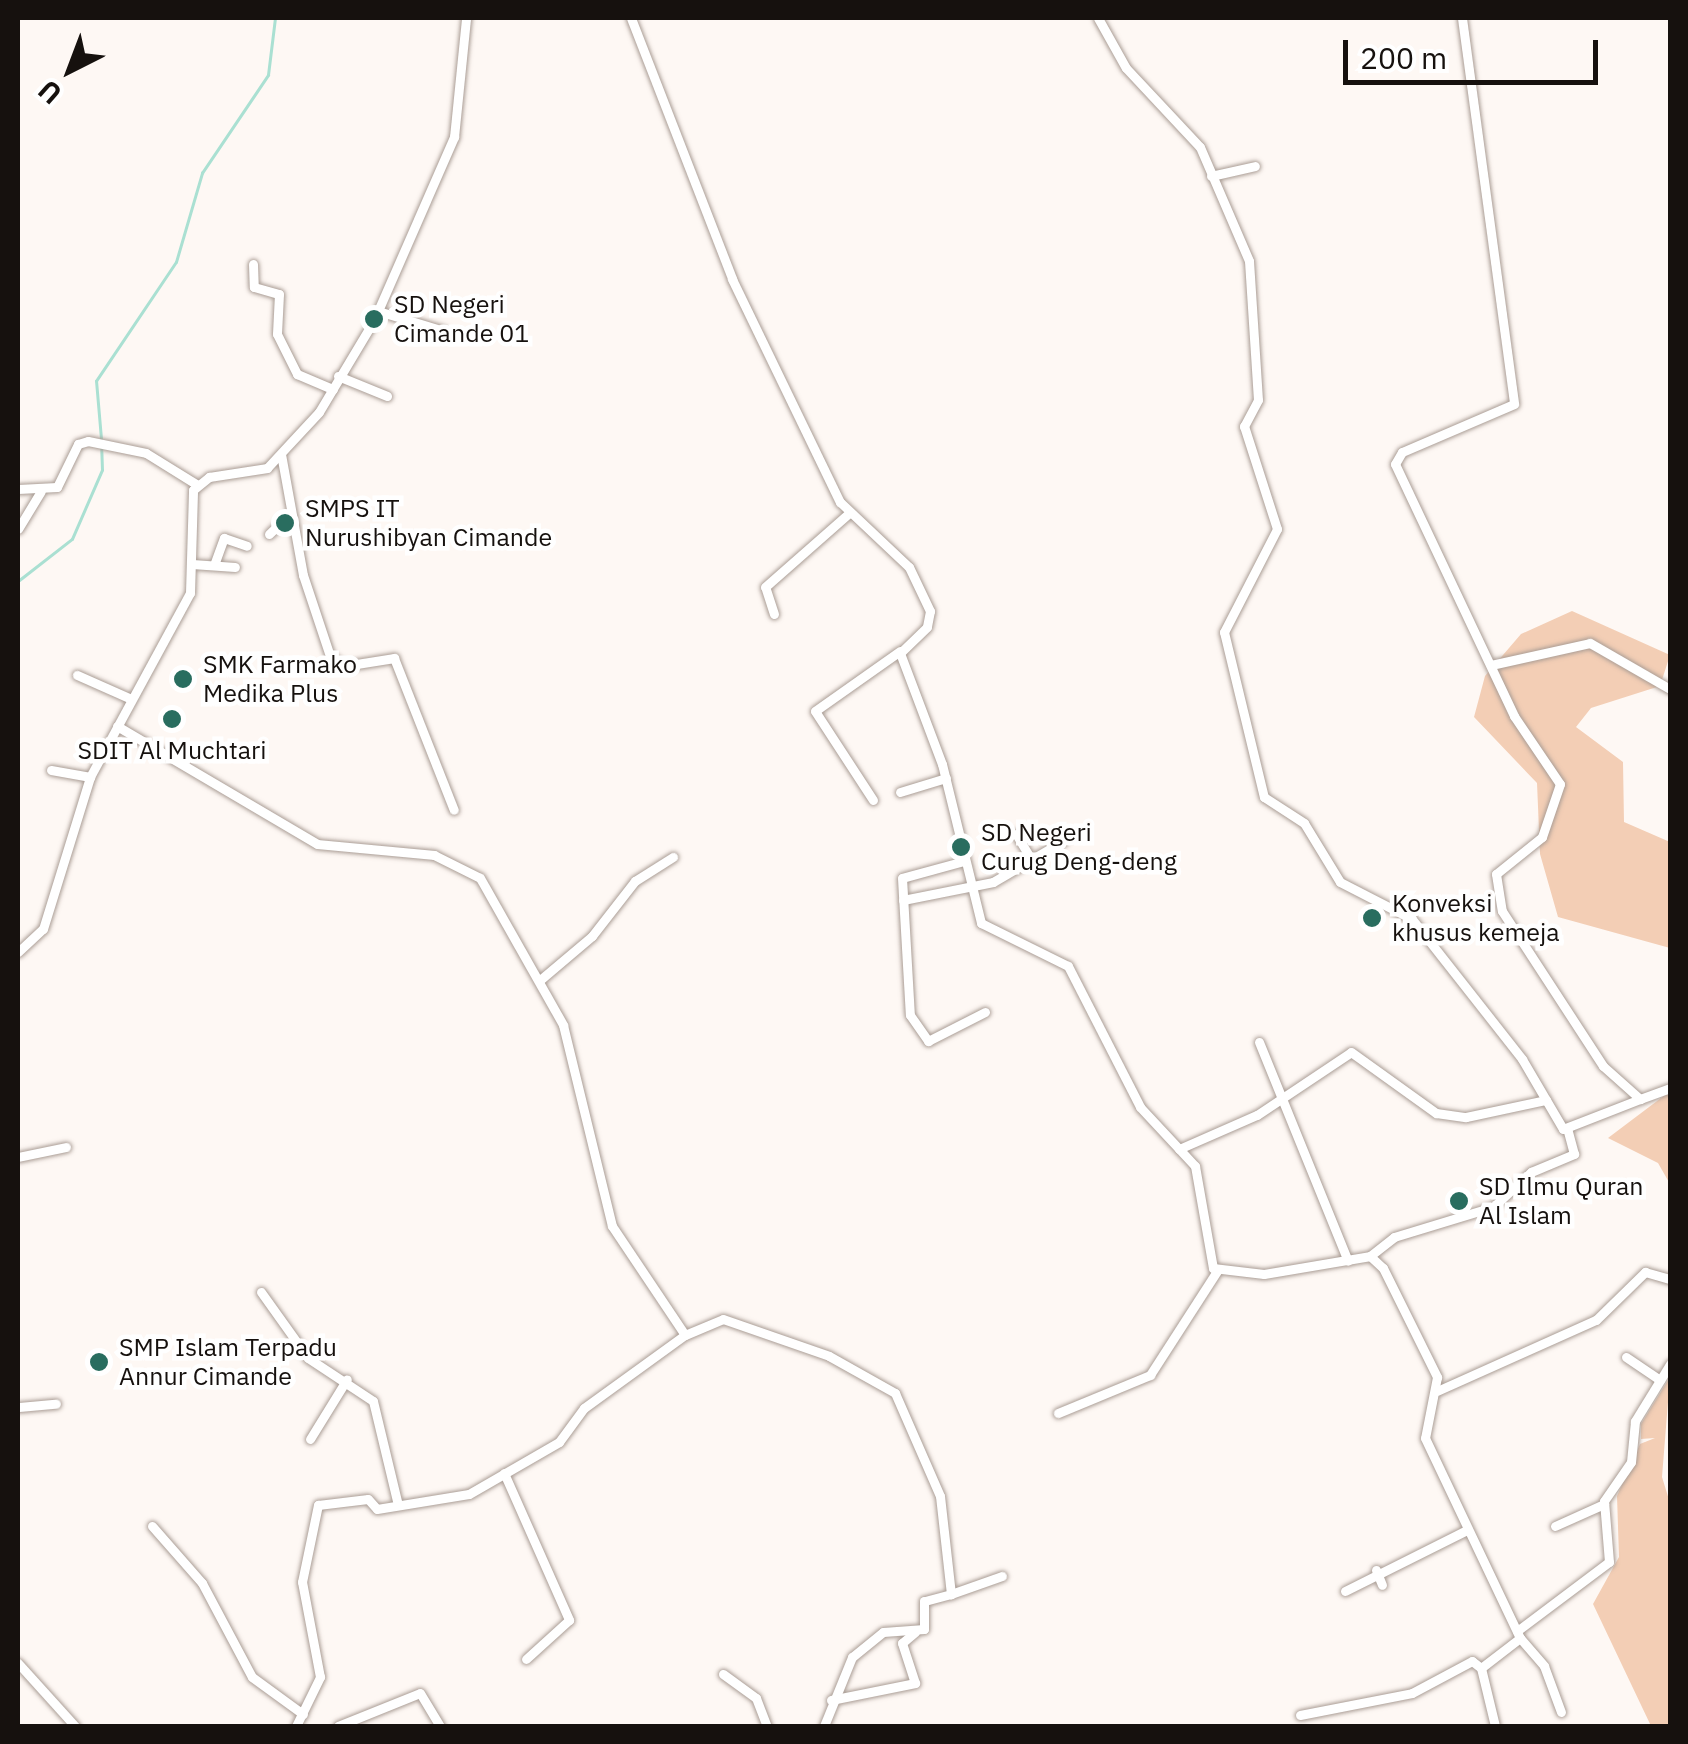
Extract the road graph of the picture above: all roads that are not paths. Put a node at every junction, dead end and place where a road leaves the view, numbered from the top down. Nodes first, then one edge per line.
1 (466, 18) edge
2 (631, 18) edge
3 (1098, 18) edge
4 (1462, 18) edge
5 (1255, 166) dead end
6 (1211, 176) junction
7 (253, 264) dead end
8 (378, 311) junction
9 (444, 331) dead end
10 (338, 376) junction
11 (333, 390) junction
12 (388, 396) dead end
13 (282, 454) junction
14 (196, 484) junction
15 (18, 489) edge
16 (40, 492) junction
17 (292, 513) junction
18 (848, 514) junction
19 (18, 530) edge
20 (269, 534) dead end
21 (247, 546) dead end
22 (192, 564) junction
23 (214, 566) junction
24 (234, 567) dead end
25 (774, 614) dead end
26 (900, 650) junction
27 (1491, 665) junction
28 (77, 674) dead end
29 (1670, 689) edge
30 (129, 698) junction
31 (118, 726) junction
32 (51, 770) dead end
33 (90, 777) junction
34 (946, 778) junction
35 (900, 792) dead end
36 (874, 800) dead end
37 (454, 810) dead end
38 (1016, 834) dead end
39 (1063, 841) dead end
40 (673, 857) dead end
41 (964, 861) junction
42 (1033, 862) junction
43 (968, 886) junction
44 (903, 900) junction
45 (18, 952) edge
46 (540, 980) junction
47 (985, 1012) dead end
48 (1259, 1042) dead end
49 (1670, 1088) edge
50 (1640, 1099) junction
51 (1546, 1100) junction
52 (1280, 1102) junction
53 (1568, 1131) junction
54 (66, 1147) dead end
55 (1179, 1149) junction
56 (18, 1157) edge
57 (1370, 1256) junction
58 (1348, 1261) junction
59 (1217, 1271) junction
60 (1670, 1280) edge
61 (261, 1292) dead end
62 (684, 1335) junction
63 (1626, 1358) dead end
64 (1670, 1364) edge
65 (347, 1379) junction
66 (1660, 1380) junction
67 (1437, 1391) junction
68 (56, 1404) dead end
69 (18, 1407) edge
70 (1058, 1413) dead end
71 (310, 1438) dead end
72 (504, 1473) junction
73 (1604, 1504) junction
74 (398, 1505) junction
75 (152, 1526) dead end
76 (1556, 1526) dead end
77 (1467, 1530) junction
78 (1376, 1570) junction
79 (1002, 1576) dead end
80 (1382, 1585) dead end
81 (1346, 1591) dead end
82 (950, 1594) junction
83 (914, 1632) junction
84 (1518, 1634) junction
85 (526, 1658) dead end
86 (18, 1663) edge
87 (1480, 1668) junction
88 (722, 1674) dead end
89 (831, 1700) junction
90 (1561, 1712) dead end
91 (1300, 1714) dead end
92 (300, 1720) edge
93 (75, 1726) edge
94 (312, 1726) edge
95 (338, 1726) edge
96 (440, 1726) edge
97 (767, 1726) edge
98 (824, 1726) edge
99 (1494, 1726) edge

1 - 8 street
2 - 18 street
3 - 6 street
4 - 27 street
5 - 6 street
6 - 51 street
7 - 11 street
8 - 9 street
8 - 10 street
10 - 11 street
10 - 12 street
11 - 13 street
13 - 14 street
13 - 17 street
14 - 16 street
14 - 22 street
15 - 16 street
16 - 19 street
17 - 20 street
17 - 37 street
18 - 25 street
18 - 26 street
21 - 23 street
22 - 23 street
22 - 30 street
23 - 24 street
26 - 34 street
26 - 36 street
27 - 29 street
27 - 50 street
28 - 30 street
30 - 31 street
31 - 33 street
31 - 46 street
32 - 33 street
33 - 45 street
34 - 35 street
34 - 41 street
38 - 42 street
39 - 42 street
40 - 46 street
41 - 43 street
41 - 44 street
42 - 43 street
43 - 44 street
43 - 55 street
44 - 47 street
46 - 62 street
48 - 52 street
49 - 50 street
50 - 53 street
51 - 52 street
51 - 53 street
52 - 55 street
52 - 58 street
53 - 57 street
54 - 56 street
55 - 59 street
57 - 58 street
57 - 67 street
58 - 59 street
59 - 70 street
60 - 67 street
61 - 65 street
62 - 72 street
62 - 82 street
63 - 66 street
64 - 66 street
65 - 71 street
65 - 74 street
66 - 73 street
67 - 77 street
68 - 69 street
72 - 74 street
72 - 85 street
73 - 76 street
73 - 84 street
74 - 92 street
75 - 92 street
77 - 78 street
77 - 84 street
78 - 80 street
78 - 81 street
79 - 82 street
82 - 83 street
83 - 89 street
83 - 89 street
84 - 87 street
84 - 90 street
86 - 93 street
87 - 91 street
87 - 99 street
88 - 97 street
89 - 98 street
92 - 94 street
95 - 96 street

